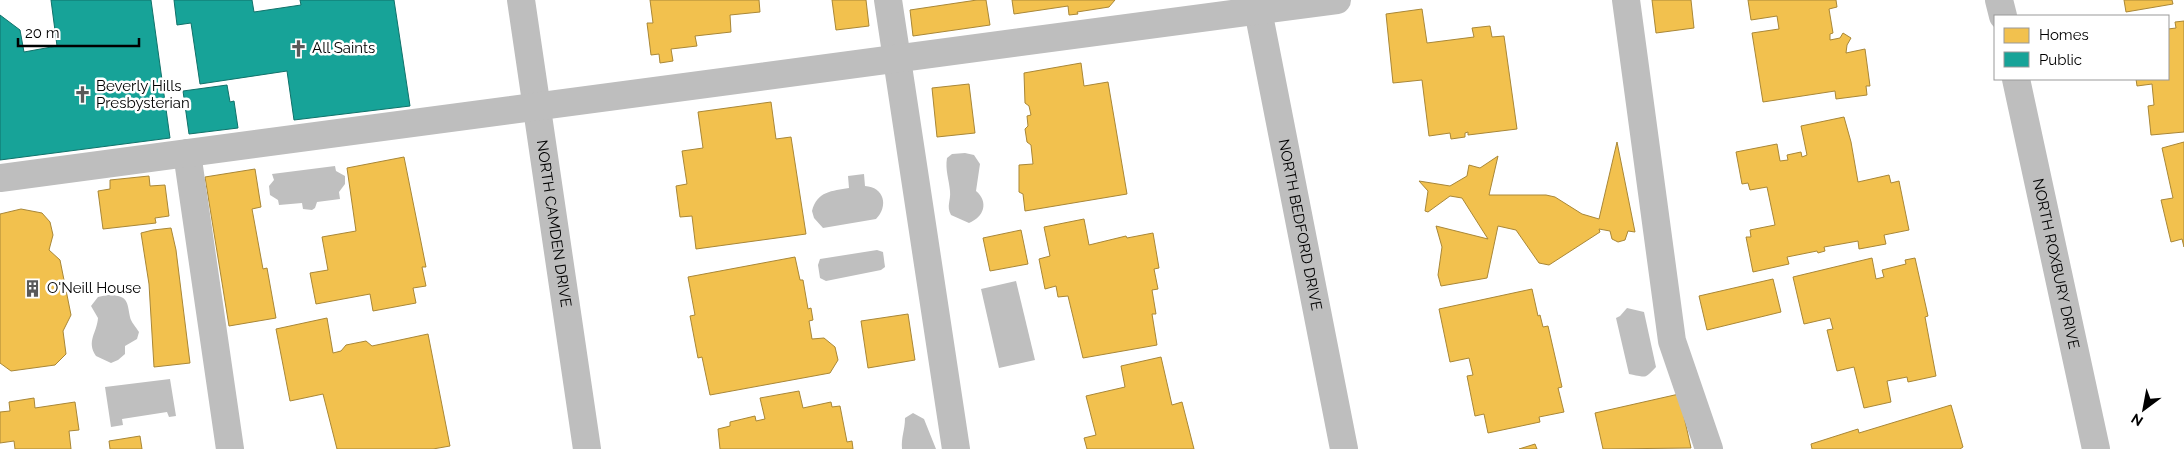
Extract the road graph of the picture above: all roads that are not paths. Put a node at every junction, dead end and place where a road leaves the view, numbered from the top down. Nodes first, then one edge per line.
1 (521, 0) edge
2 (888, 0) edge
3 (1337, 0) edge
4 (1626, 0) edge
5 (1999, 0) edge
6 (1257, 5) edge
7 (2003, 15) edge
8 (896, 58) junction
9 (2016, 80) edge
10 (535, 107) junction
11 (186, 154) junction
12 (0, 178) edge
13 (230, 449) edge
14 (587, 449) edge
15 (956, 449) edge
16 (1344, 449) edge
17 (1709, 449) edge
18 (2096, 449) edge

1 - 10 street, NORTH CAMDEN DRIVE
2 - 8 street
3 - 6 street
4 - 17 street
5 - 7 street
6 - 8 street
6 - 16 street, NORTH BEDFORD DRIVE
8 - 10 street
8 - 15 street
9 - 18 street, NORTH ROXBURY DRIVE
10 - 11 street
10 - 14 street, NORTH CAMDEN DRIVE
11 - 12 street
11 - 13 street

